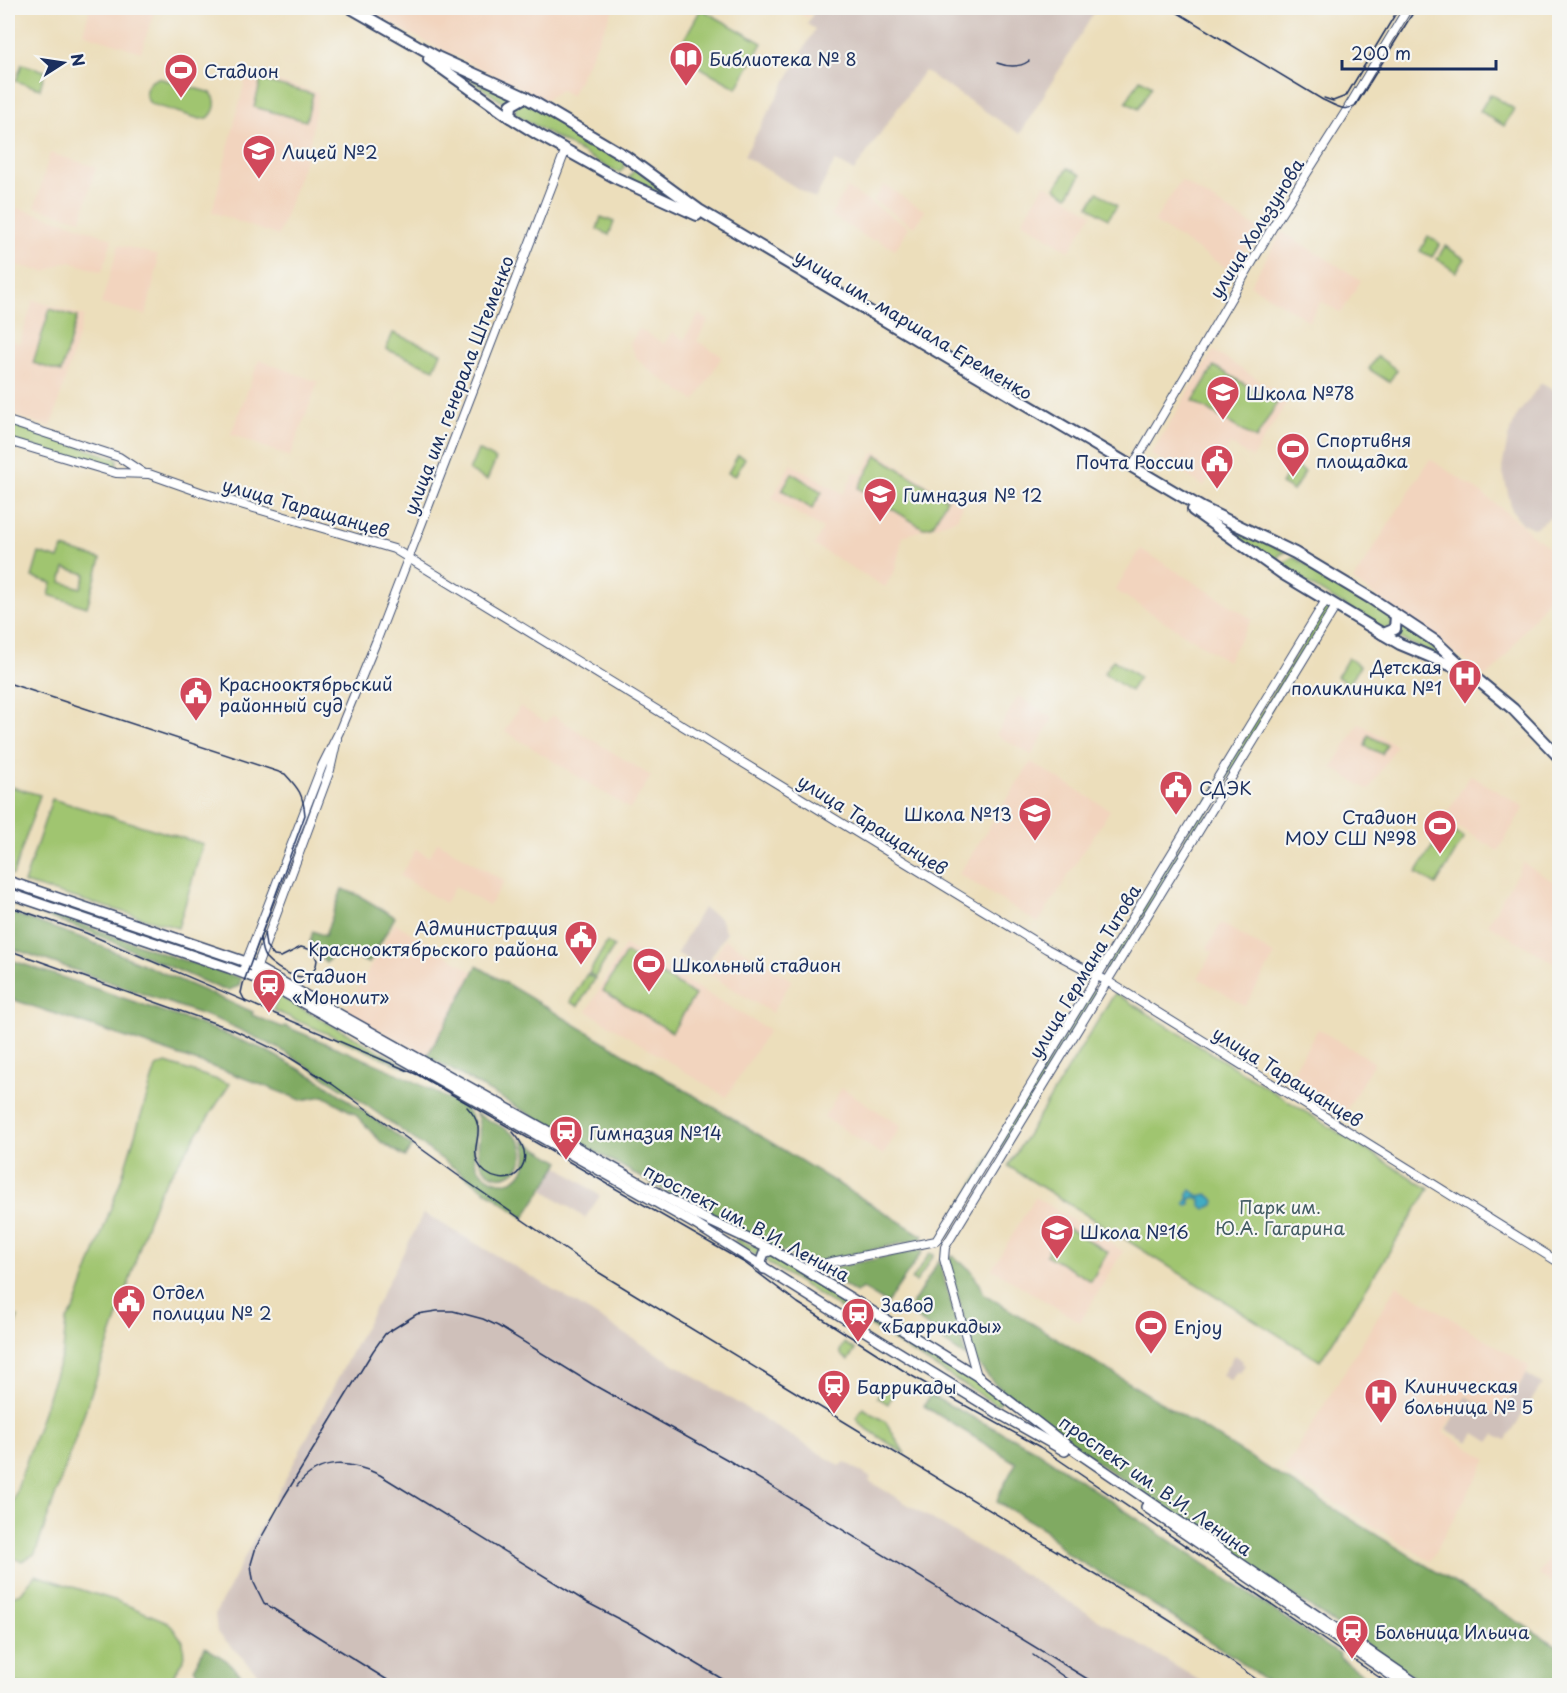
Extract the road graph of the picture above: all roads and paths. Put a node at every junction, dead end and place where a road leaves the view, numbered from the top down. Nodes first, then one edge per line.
1 (340, 8) edge
2 (351, 8) edge
3 (1408, 8) edge
4 (525, 97) junction
5 (510, 117) junction
6 (566, 149) junction
7 (625, 156) junction
8 (616, 178) junction
9 (8, 421) edge
10 (8, 441) edge
11 (1132, 467) junction
12 (143, 473) junction
13 (1295, 553) junction
14 (407, 557) junction
15 (1283, 574) junction
16 (1326, 600) junction
17 (1336, 606) junction
18 (1396, 615) junction
19 (1383, 634) junction
20 (1468, 672) junction
21 (339, 732) junction
22 (1560, 759) edge
23 (1179, 843) junction
24 (1189, 849) junction
25 (12, 882) edge
26 (11, 895) edge
27 (246, 962) junction
28 (242, 972) junction
29 (255, 972) junction
30 (1098, 976) junction
31 (1107, 981) junction
32 (772, 1250) junction
33 (1560, 1263) edge
34 (802, 1268) junction
35 (764, 1269) junction
36 (977, 1376) junction
37 (1006, 1397) junction
38 (996, 1412) junction
39 (1407, 1686) edge
40 (1420, 1686) edge

1 - 5 highway, улица им. маршала Еременко
2 - 4 highway, улица им. маршала Еременко
3 - 11 street, улица Хользунова
4 - 5 highway
4 - 7 highway, улица им. маршала Еременко
5 - 6 highway, улица им. маршала Еременко
6 - 8 highway, улица им. маршала Еременко
6 - 14 street, улица им. генерала Штеменко
7 - 8 highway
7 - 11 highway, улица им. маршала Еременко
8 - 15 highway, улица им. маршала Еременко
9 - 12 street, улица Таращанцев
10 - 12 street, улица Таращанцев
11 - 13 highway, улица им. маршала Еременко
12 - 14 street, улица Таращанцев
13 - 15 highway
13 - 18 highway, улица им. маршала Еременко
14 - 21 street, улица им. генерала Штеменко
14 - 30 street, улица Таращанцев
15 - 16 highway, улица им. маршала Еременко
16 - 17 highway, улица им. маршала Еременко
16 - 23 street, улица Германа Титова
17 - 19 highway, улица им. маршала Еременко
17 - 24 street, улица Германа Титова
18 - 19 highway
18 - 20 highway, улица им. маршала Еременко
19 - 20 highway, улица им. маршала Еременко
20 - 22 highway, улица им. маршала Еременко
21 - 27 street, улица им. генерала Штеменко
21 - 29 street, улица им. генерала Штеменко
23 - 24 street
23 - 30 street, улица Германа Титова
24 - 31 street, улица Германа Титова
25 - 26 main road
25 - 27 main road, проспект им. В.И. Ленина
26 - 28 main road, проспект им. В.И. Ленина
27 - 28 street, улица им. генерала Штеменко
27 - 29 main road, проспект им. В.И. Ленина
28 - 29 main road, проспект им. В.И. Ленина
29 - 32 main road, проспект им. В.И. Ленина
29 - 35 main road, проспект им. В.И. Ленина
30 - 31 street, улица Таращанцев
30 - 34 street, улица Германа Титова
31 - 33 street, улица Таращанцев
31 - 36 street, улица Германа Титова
32 - 34 main road, проспект им. В.И. Ленина
32 - 35 main road
34 - 36 main road, проспект им. В.И. Ленина
35 - 38 main road, проспект им. В.И. Ленина
36 - 37 main road, проспект им. В.И. Ленина
37 - 38 main road
37 - 40 main road, проспект им. В.И. Ленина
38 - 39 main road, проспект им. В.И. Ленина

